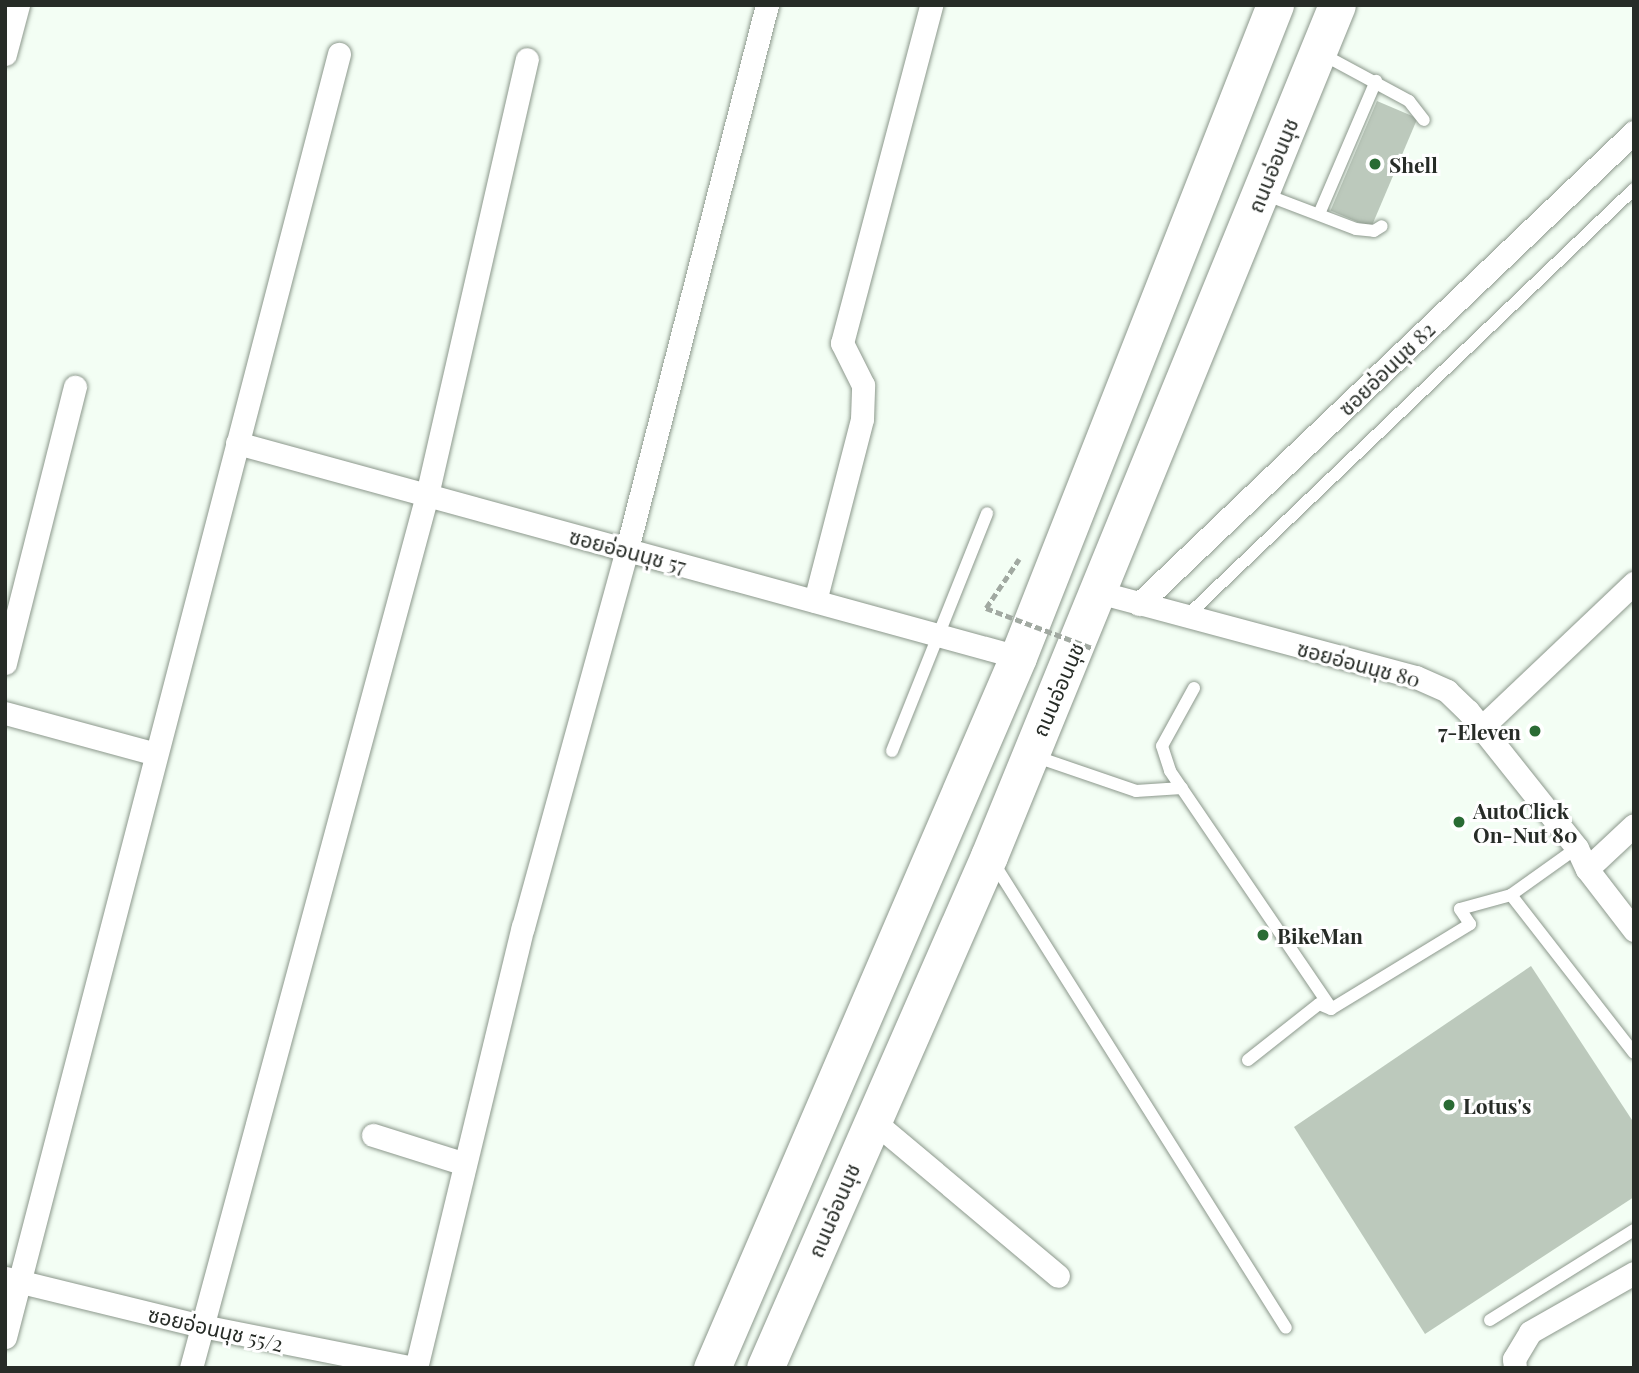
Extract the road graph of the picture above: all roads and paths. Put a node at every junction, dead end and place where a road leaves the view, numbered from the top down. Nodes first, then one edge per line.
1 (18, 5) edge
2 (767, 5) edge
3 (931, 5) edge
4 (1275, 5) edge
5 (1337, 5) edge
6 (1318, 52) junction
7 (5, 54) edge
8 (339, 54) dead end
9 (527, 58) dead end
10 (1376, 81) junction
11 (1424, 120) dead end
12 (1634, 132) edge
13 (1634, 189) edge
14 (1261, 192) junction
15 (1319, 214) junction
16 (1382, 226) dead end
17 (75, 387) dead end
18 (237, 443) junction
19 (427, 495) junction
20 (987, 513) dead end
21 (627, 549) junction
22 (1020, 558) dead end
23 (1634, 583) edge
24 (1098, 592) junction
25 (815, 601) junction
26 (1139, 604) junction
27 (1186, 617) junction
28 (937, 634) junction
29 (1092, 648) dead end
30 (1018, 657) junction
31 (5, 663) edge
32 (1194, 688) dead end
33 (5, 713) edge
34 (1481, 728) junction
35 (892, 751) dead end
36 (156, 754) junction
37 (1030, 755) junction
38 (1182, 788) junction
39 (1634, 825) edge
40 (989, 856) junction
41 (1582, 858) junction
42 (1511, 895) junction
43 (1634, 930) edge
44 (1331, 1009) junction
45 (1634, 1053) edge
46 (1248, 1060) dead end
47 (871, 1119) junction
48 (373, 1135) dead end
49 (465, 1164) junction
50 (1634, 1230) edge
51 (1634, 1273) edge
52 (1058, 1276) dead end
53 (12, 1280) edge
54 (1490, 1320) dead end
55 (202, 1326) junction
56 (1286, 1328) dead end
57 (5, 1337) edge
58 (191, 1368) edge
59 (415, 1368) edge
60 (712, 1368) edge
61 (765, 1368) edge
62 (1515, 1368) edge

1 - 7 street
2 - 21 street
3 - 25 street
4 - 30 main road
5 - 6 main road, ถนนอ่อนนุช
6 - 10 lane
6 - 14 main road, ถนนอ่อนนุช
8 - 18 street
9 - 19 street
10 - 11 lane
10 - 15 lane
12 - 26 street, ซอยอ่อนนุช 82
13 - 27 lane
14 - 15 lane
14 - 24 main road, ถนนอ่อนนุช
15 - 16 lane
17 - 31 street
18 - 19 street, ซอยอ่อนนุช 57
18 - 36 street
19 - 21 street, ซอยอ่อนนุช 57
19 - 55 street
20 - 28 lane
21 - 25 street, ซอยอ่อนนุช 57
21 - 49 street
22 - 29 path, bridge
23 - 34 street
24 - 26 street, ซอยอ่อนนุช 80
24 - 37 main road, ถนนอ่อนนุช
25 - 28 street, ซอยอ่อนนุช 57
26 - 27 street, ซอยอ่อนนุช 80
27 - 34 street, ซอยอ่อนนุช 80
28 - 30 street, ซอยอ่อนนุช 57
28 - 35 lane
30 - 60 main road
32 - 38 lane
33 - 36 street
34 - 41 street, ซอยอ่อนนุช 80
36 - 53 street
37 - 38 lane
37 - 40 main road, ถนนอ่อนนุช
38 - 44 lane
39 - 41 street
40 - 47 main road, ถนนอ่อนนุช
40 - 56 lane
41 - 42 lane
41 - 43 street, ซอยอ่อนนุช 80
42 - 44 lane
42 - 45 lane
44 - 46 lane
47 - 52 street
47 - 61 main road, ถนนอ่อนนุช
48 - 49 street
49 - 59 street
50 - 54 lane
51 - 62 street
53 - 55 street, ซอยอ่อนนุช 55/2
53 - 57 street
55 - 58 street
55 - 59 street, ซอยอ่อนนุช 55/2

